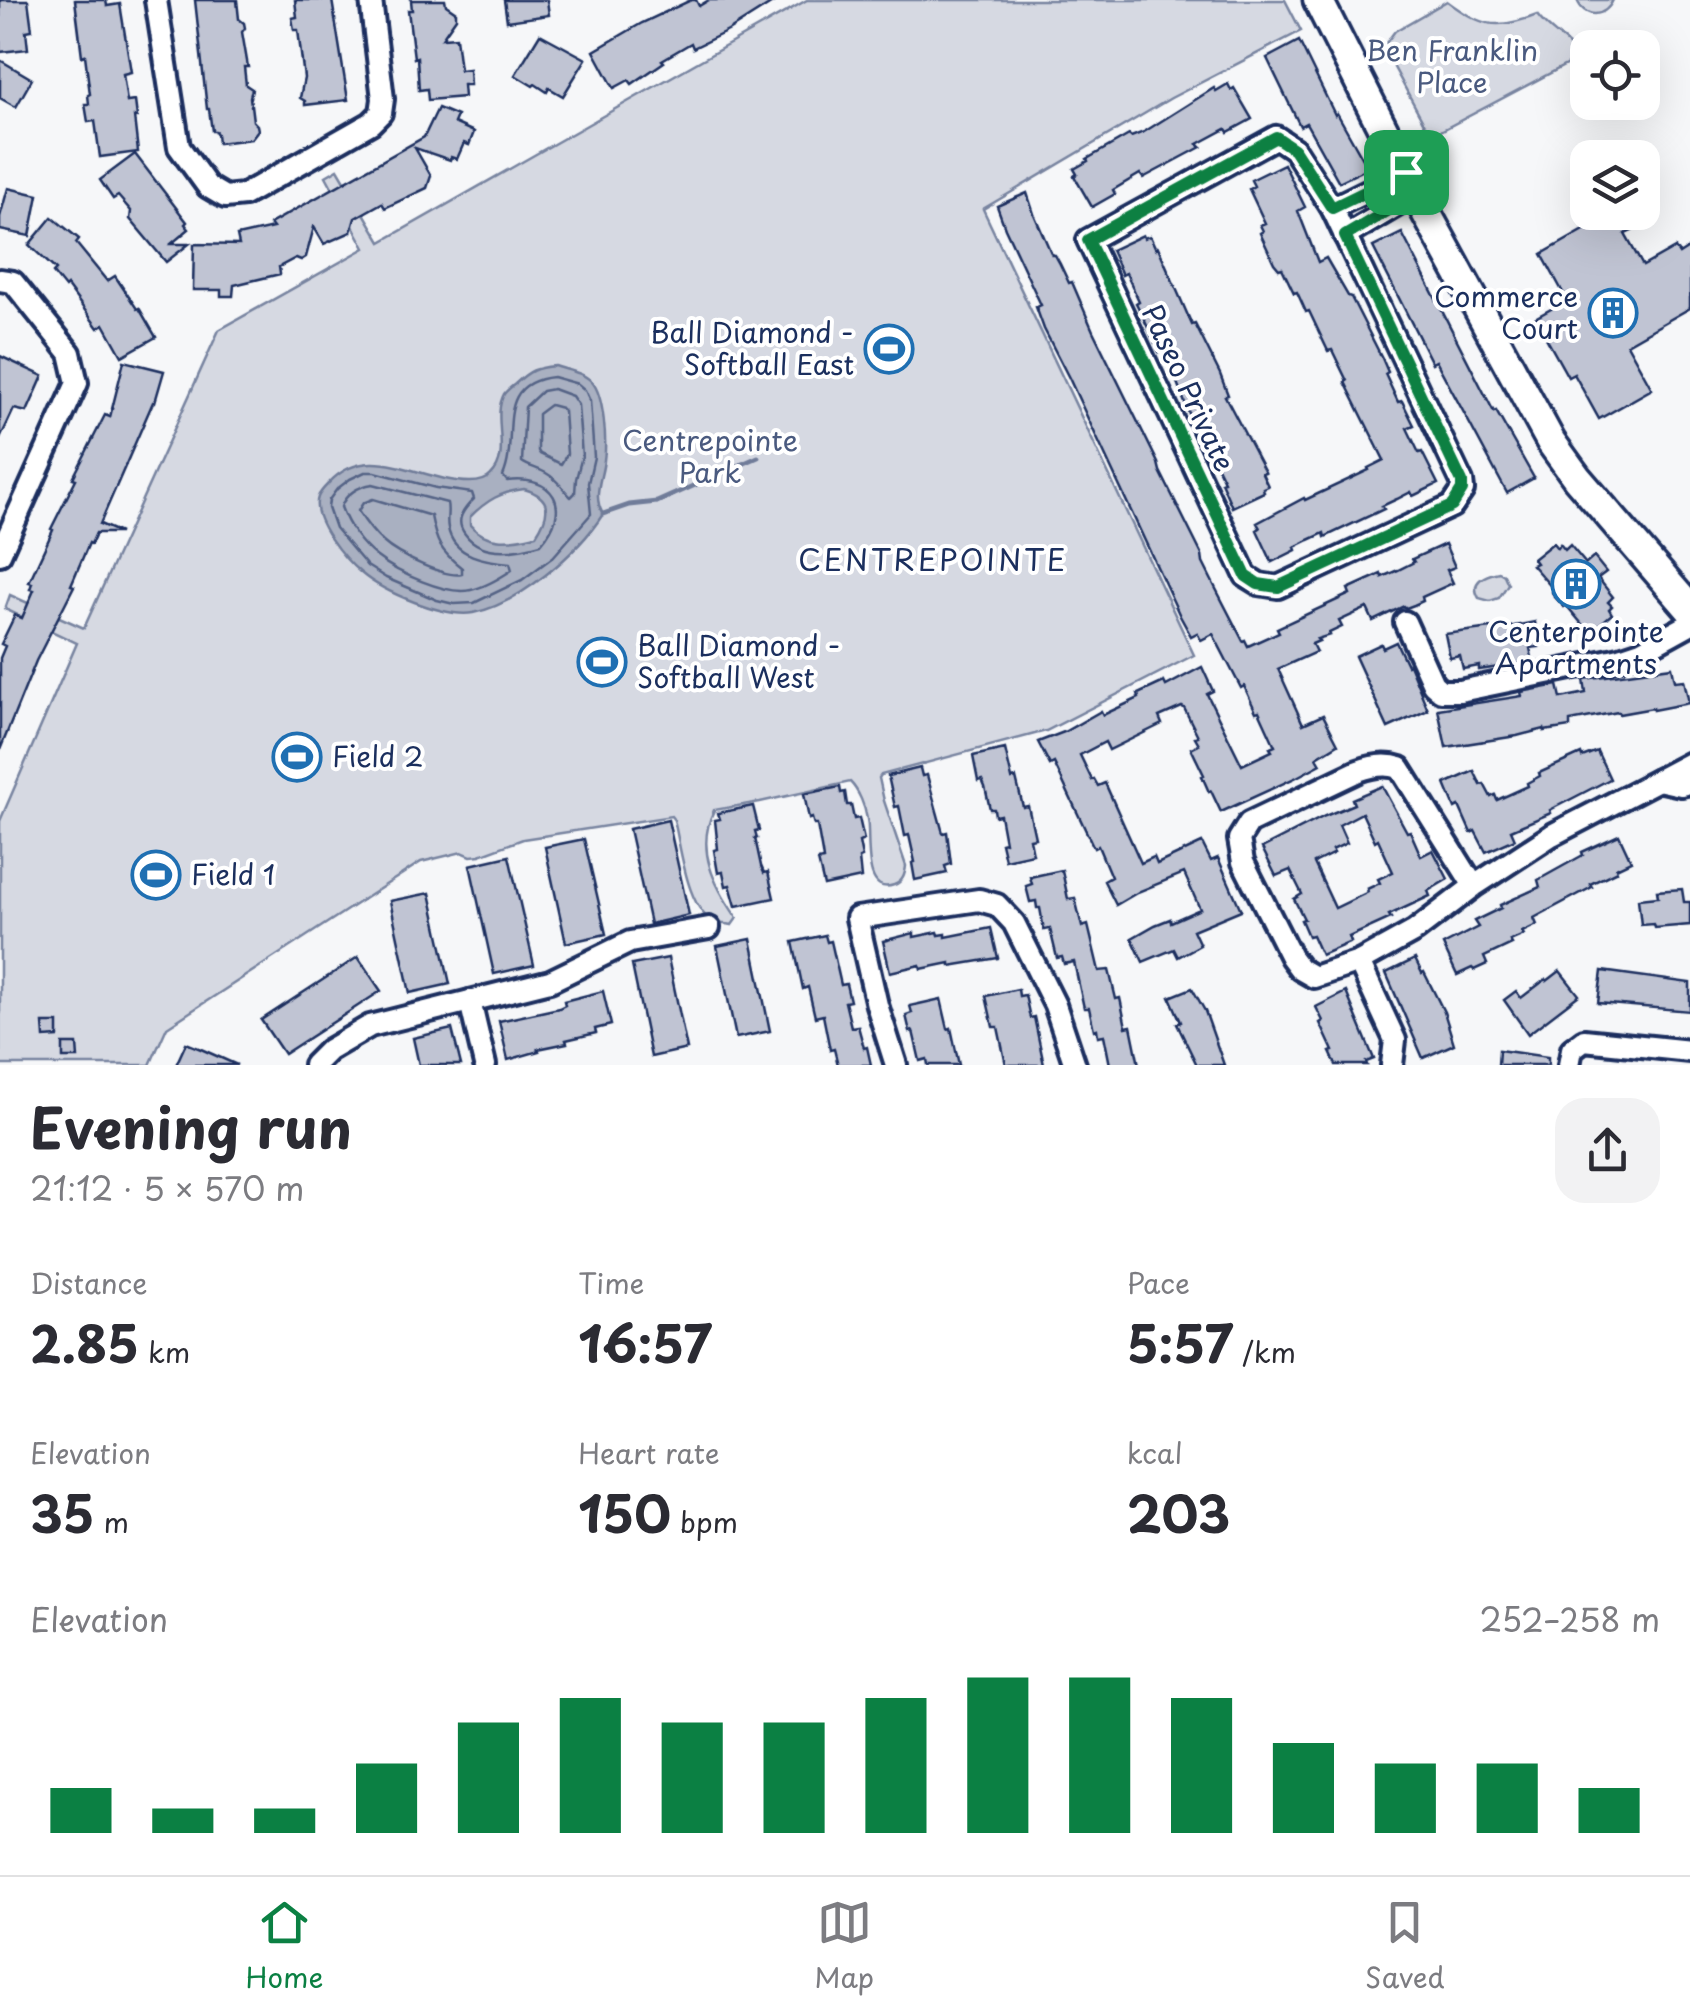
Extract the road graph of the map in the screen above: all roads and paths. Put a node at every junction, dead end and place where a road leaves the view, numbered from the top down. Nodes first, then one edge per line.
1 (156, 0) edge
2 (370, 0) edge
3 (1318, 0) edge
4 (1411, 183) junction
5 (1332, 208) junction
6 (1345, 236) junction
7 (0, 280) edge
8 (0, 554) edge
9 (1690, 610) edge
10 (1405, 622) dead end
11 (1690, 624) edge
12 (1690, 763) edge
13 (1658, 780) junction
14 (1690, 783) edge
15 (1474, 886) junction
16 (709, 928) dead end
17 (1359, 962) junction
18 (470, 1001) junction
19 (1690, 1051) edge
20 (314, 1065) edge
21 (485, 1065) edge
22 (896, 1065) edge
23 (1075, 1065) edge
24 (1392, 1065) edge
25 (1570, 1065) edge

1 - 2 street
3 - 4 street
4 - 5 street
4 - 6 street
4 - 9 street
5 - 6 street, Paseo Private
5 - 6 street, Paseo Private
7 - 8 street
10 - 11 street
12 - 13 street
13 - 14 street
13 - 15 street
15 - 17 street
15 - 17 street
16 - 18 street
17 - 24 street
18 - 20 street
18 - 21 street
19 - 25 street
22 - 23 street

